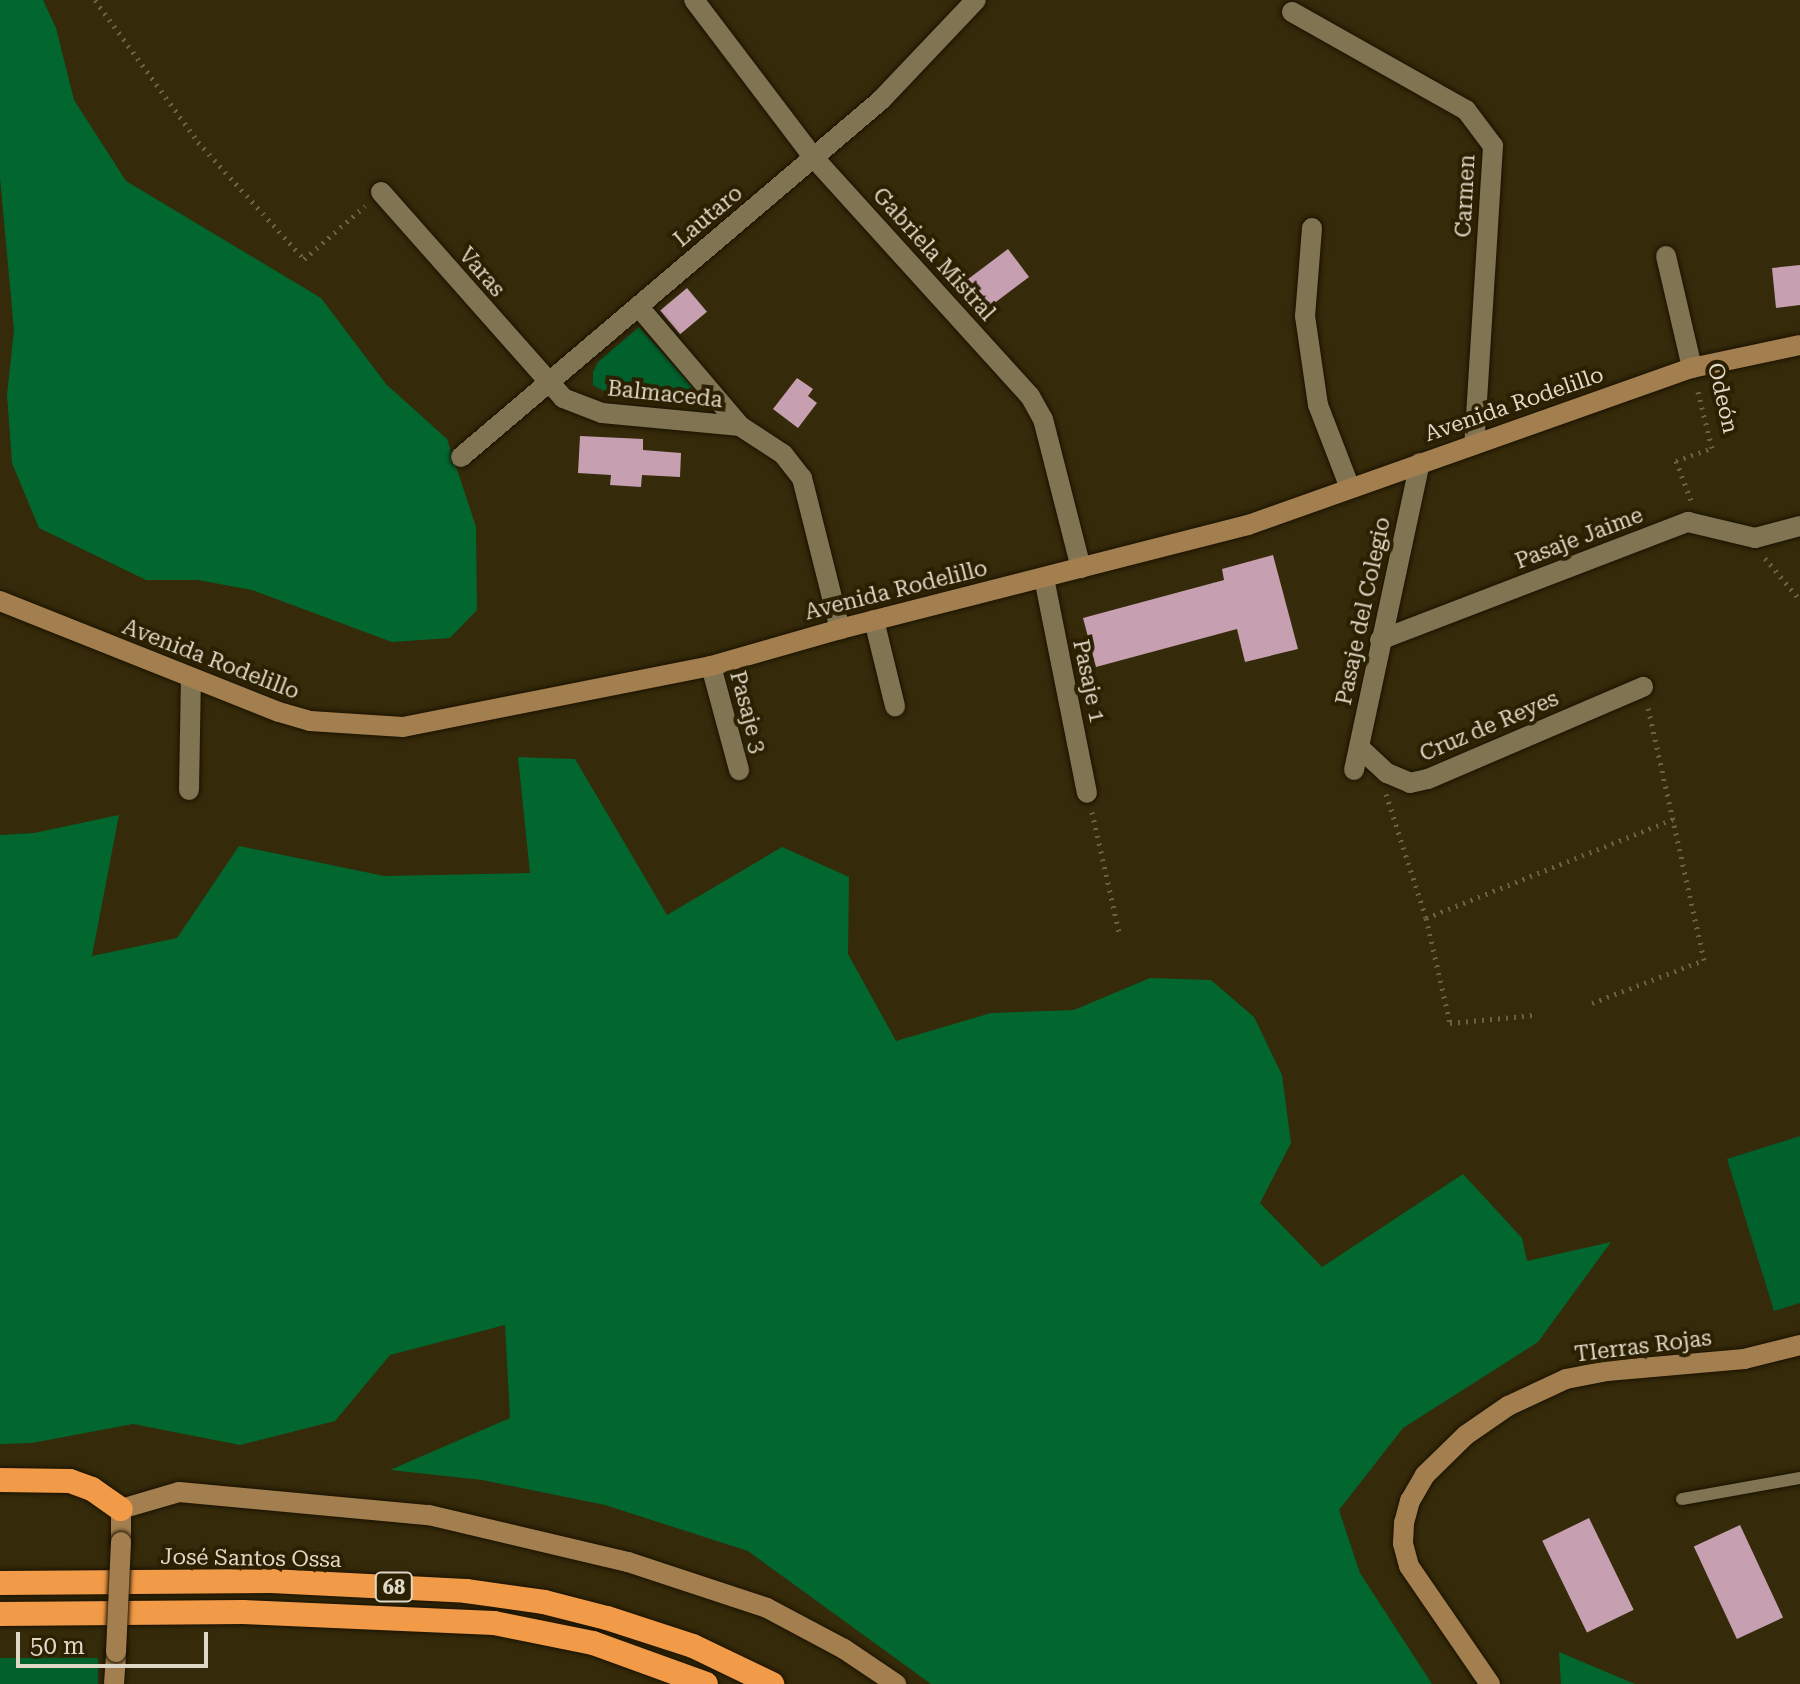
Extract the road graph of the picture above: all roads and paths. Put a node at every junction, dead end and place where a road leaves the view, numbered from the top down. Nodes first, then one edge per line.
1 (95, 0) edge
2 (694, 0) edge
3 (976, 0) edge
4 (1292, 12) dead end
5 (814, 158) junction
6 (381, 192) joint
7 (1312, 228) dead end
8 (1666, 256) dead end
9 (638, 306) junction
10 (1800, 345) edge
11 (1692, 368) junction
12 (548, 383) junction
13 (740, 426) junction
14 (1474, 444) junction
15 (461, 457) dead end
16 (1420, 463) junction
17 (1350, 488) junction
18 (1700, 525) junction
19 (1800, 526) edge
20 (1755, 538) junction
21 (1081, 568) junction
22 (1044, 578) junction
23 (1800, 600) edge
24 (0, 601) edge
25 (874, 620) junction
26 (840, 629) junction
27 (1380, 640) junction
28 (711, 666) junction
29 (191, 680) junction
30 (1643, 687) joint
31 (895, 706) dead end
32 (1360, 748) junction
33 (739, 770) dead end
34 (1354, 770) dead end
35 (1387, 773) junction
36 (189, 790) dead end
37 (1087, 793) joint
38 (1673, 819) junction
39 (1426, 918) junction
40 (1119, 932) dead end
41 (1592, 1003) dead end
42 (1533, 1015) dead end
43 (1800, 1345) edge
44 (1800, 1478) edge
45 (0, 1480) edge
46 (1682, 1499) dead end
47 (121, 1509) junction
48 (0, 1583) edge
49 (2, 1615) edge
50 (114, 1684) edge
51 (706, 1684) edge
52 (772, 1684) edge
53 (896, 1684) edge
54 (1490, 1684) edge

1 - 6 path
2 - 5 street, Gabriela Mistral
3 - 5 street, Lautaro
4 - 14 street, Carmen
5 - 9 street, Lautaro
5 - 21 street, Gabriela Mistral
6 - 12 street, Varas
7 - 17 street
8 - 11 street, Odeón
9 - 12 street, Lautaro
9 - 13 street, Balmaceda
10 - 11 street, Avenida Rodelillo
11 - 14 street, Avenida Rodelillo
11 - 18 path, Odeón
12 - 13 street, Balmaceda
12 - 15 street, Lautaro
13 - 26 street, Balmaceda
14 - 16 street, Avenida Rodelillo
16 - 17 street, Avenida Rodelillo
16 - 27 street, Pasaje del Colegio
17 - 21 street, Avenida Rodelillo
18 - 20 street, Pasaje Jaime
18 - 27 street, Pasaje Jaime
19 - 20 street, Pasaje Jaime
20 - 23 path
21 - 22 street, Avenida Rodelillo
22 - 25 street, Avenida Rodelillo
22 - 37 street, Pasaje 1
24 - 29 street, Avenida Rodelillo
25 - 26 street, Avenida Rodelillo
25 - 31 street
26 - 28 street, Avenida Rodelillo
27 - 32 street, Pasaje del Colegio
28 - 29 street, Avenida Rodelillo
28 - 33 street, Pasaje 3
29 - 36 street
30 - 35 street, Cruz de Reyes
30 - 38 path
32 - 34 street, Pasaje del Colegio
32 - 35 street
35 - 39 path
37 - 40 path
38 - 39 path
38 - 41 path
39 - 42 path
43 - 54 street, TIerras Rojas
44 - 46 lane
45 - 47 highway
47 - 50 street, bridge
47 - 53 street
48 - 52 highway, José Santos Ossa / 68
49 - 51 highway, 68

